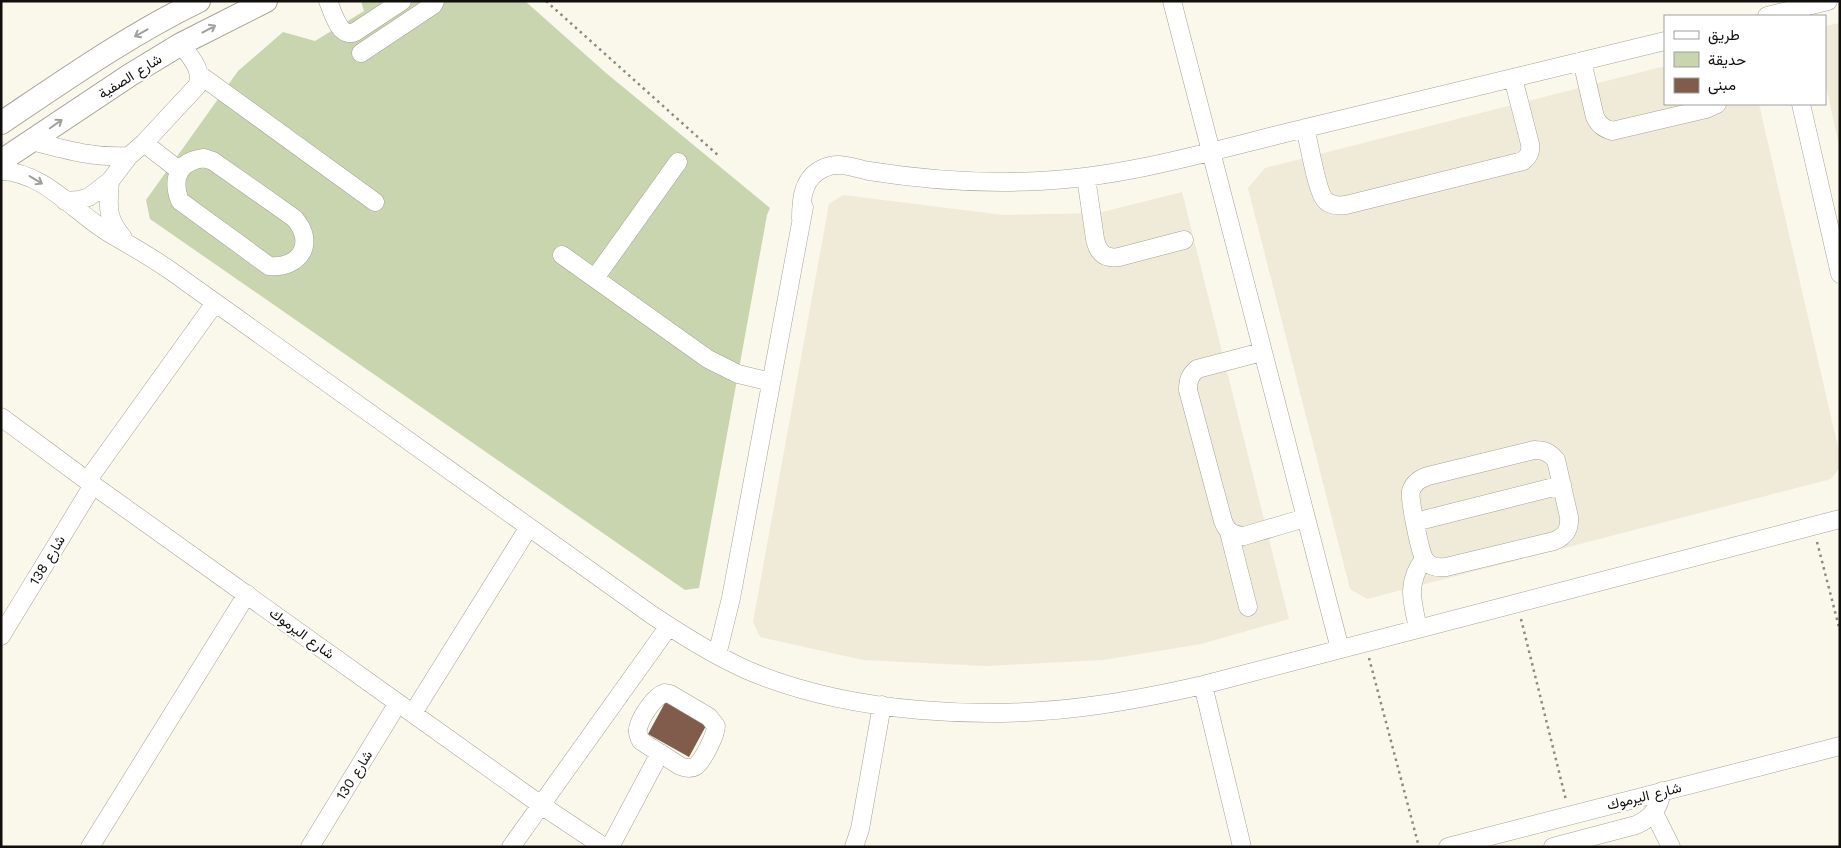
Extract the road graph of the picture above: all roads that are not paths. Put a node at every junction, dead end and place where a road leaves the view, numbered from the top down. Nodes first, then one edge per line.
1 (198, 1) edge
2 (266, 1) edge
3 (328, 1) edge
4 (402, 1) edge
5 (435, 1) edge
6 (1172, 1) edge
7 (1828, 1) edge
8 (1776, 15) edge
9 (1664, 41) edge
10 (181, 44) junction
11 (361, 53) dead end
12 (1582, 61) junction
13 (200, 75) junction
14 (1513, 78) junction
15 (1715, 105) edge
16 (1801, 105) edge
17 (1, 122) edge
18 (1305, 128) junction
19 (32, 140) junction
20 (144, 143) junction
21 (1211, 152) junction
22 (129, 156) junction
23 (1, 161) edge
24 (678, 162) dead end
25 (1, 171) edge
26 (180, 171) junction
27 (1086, 177) junction
28 (110, 181) junction
29 (65, 201) junction
30 (375, 202) dead end
31 (125, 240) junction
32 (1184, 240) dead end
33 (562, 255) dead end
34 (1840, 274) edge
35 (596, 278) junction
36 (215, 303) junction
37 (1262, 352) junction
38 (771, 382) junction
39 (1, 417) edge
40 (90, 483) junction
41 (1562, 485) junction
42 (1305, 518) junction
43 (1840, 519) edge
44 (1416, 522) junction
45 (529, 527) junction
46 (1229, 532) junction
47 (1424, 559) junction
48 (247, 594) junction
49 (1248, 607) dead end
50 (669, 626) junction
51 (1418, 628) junction
52 (1, 636) edge
53 (1340, 649) junction
54 (717, 655) junction
55 (1203, 685) junction
56 (882, 706) junction
57 (405, 708) junction
58 (1840, 746) edge
59 (660, 753) junction
60 (1662, 791) junction
61 (541, 805) junction
62 (1654, 813) junction
63 (860, 838) edge
64 (90, 847) edge
65 (310, 847) edge
66 (511, 847) edge
67 (604, 847) edge
68 (610, 847) edge
69 (854, 847) edge
70 (1242, 847) edge
71 (1448, 847) edge
72 (1553, 847) edge
73 (1671, 847) edge

1 -> 17 main road
10 -> 2 main road, شارع الصفية
3 - 4 street
5 - 11 street
6 - 21 street
7 - 8 street
9 - 12 street
10 - 13 street
19 -> 10 main road, شارع الصفية
12 - 14 street
12 - 15 street
13 - 20 street
13 - 30 street
14 - 18 street
14 - 18 street
16 - 34 street
18 - 21 street
19 - 22 street
19 - 23 main road, شارع الصفية
20 - 22 street
20 - 26 street
21 - 27 street
21 - 37 street
22 - 28 street
24 - 35 street
25 -> 29 street
26 - 26 street
27 - 32 street
27 - 38 street
28 - 29 street
28 - 31 street
29 - 31 street
31 - 36 street
33 - 35 street
35 - 38 street
36 - 40 street, شارع 138
36 - 45 street
37 - 42 street
37 - 46 street
38 - 54 street
39 - 40 street, شارع اليرموك
40 - 48 street, شارع اليرموك
40 - 52 street, شارع 138
41 - 44 street
41 - 44 street
41 - 47 street
42 - 46 street
42 - 53 street
43 - 51 street
44 - 47 street
45 - 50 street
45 - 57 street, شارع 130
46 - 49 street
47 - 51 street
48 - 57 street, شارع اليرموك
48 - 64 street
50 - 54 street
50 - 61 street
51 - 53 street
53 - 55 street
54 - 56 street
55 - 56 street
55 - 70 street
56 - 63 street
57 - 61 street, شارع اليرموك
57 - 65 street, شارع 130
58 - 60 street, شارع اليرموك
59 - 59 street
59 - 68 street
60 - 62 street
60 - 71 street, شارع اليرموك
61 - 66 street
61 - 67 street, شارع اليرموك
62 - 72 street
62 - 73 street
63 - 69 street

